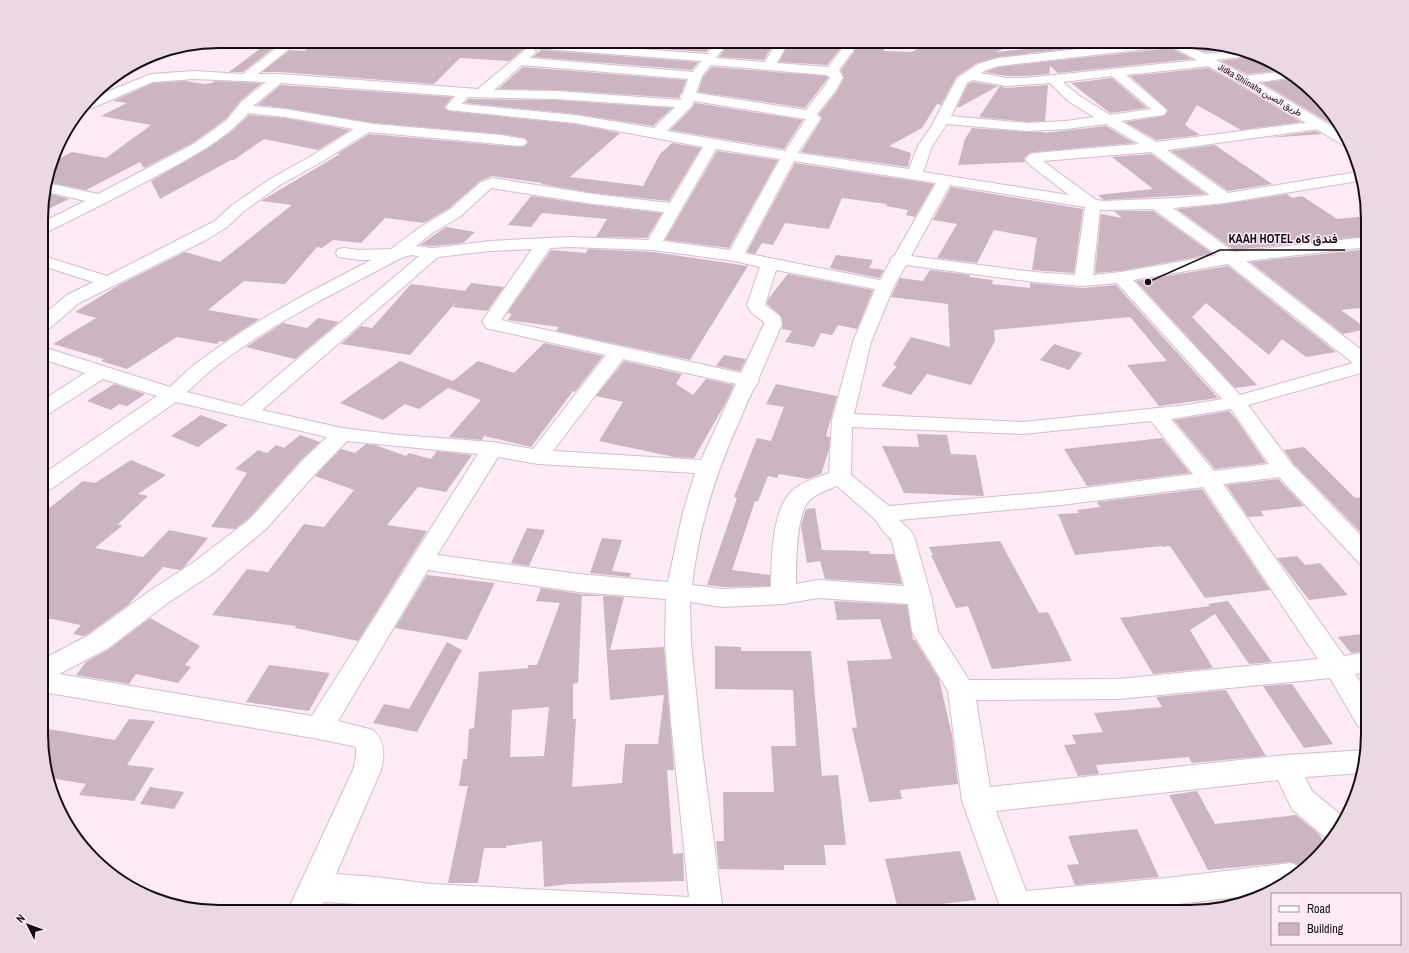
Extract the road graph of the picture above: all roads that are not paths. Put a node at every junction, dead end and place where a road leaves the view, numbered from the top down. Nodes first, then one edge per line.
1 (284, 48) edge
2 (533, 48) edge
3 (592, 48) edge
4 (718, 48) edge
5 (779, 48) edge
6 (848, 48) edge
7 (1120, 48) edge
8 (1183, 48) edge
9 (1238, 55) edge
10 (709, 59) junction
11 (1206, 60) junction
12 (519, 61) junction
13 (769, 66) junction
14 (831, 72) junction
15 (1115, 72) junction
16 (130, 74) dead end
17 (969, 75) junction
18 (1282, 75) edge
19 (248, 76) junction
20 (696, 76) junction
21 (151, 78) junction
22 (280, 78) junction
23 (1053, 79) junction
24 (1244, 80) junction
25 (464, 93) junction
26 (482, 93) junction
27 (96, 100) edge
28 (686, 100) junction
29 (244, 109) junction
30 (809, 115) junction
31 (942, 119) junction
32 (1108, 120) junction
33 (1319, 125) junction
34 (368, 126) junction
35 (656, 134) junction
36 (1340, 137) edge
37 (520, 142) dead end
38 (712, 144) junction
39 (1154, 147) junction
40 (788, 156) junction
41 (914, 175) junction
42 (1355, 176) edge
43 (945, 179) junction
44 (51, 188) edge
45 (1225, 198) junction
46 (99, 200) junction
47 (1157, 204) junction
48 (1093, 205) junction
49 (674, 208) junction
50 (48, 225) edge
51 (1361, 243) edge
52 (544, 244) junction
53 (653, 245) junction
54 (344, 253) dead end
55 (433, 253) junction
56 (396, 254) junction
57 (735, 256) junction
58 (1231, 258) junction
59 (899, 259) junction
60 (48, 263) edge
61 (770, 264) junction
62 (1121, 277) junction
63 (106, 281) junction
64 (1083, 281) junction
65 (885, 286) junction
66 (48, 319) edge
67 (618, 352) junction
68 (48, 355) edge
69 (1361, 360) edge
70 (1361, 367) edge
71 (100, 372) junction
72 (748, 381) junction
73 (173, 396) junction
74 (1236, 402) junction
75 (48, 405) edge
76 (246, 413) junction
77 (1156, 414) junction
78 (842, 420) junction
79 (342, 434) junction
80 (492, 449) junction
81 (538, 457) junction
82 (710, 467) junction
83 (1284, 469) junction
84 (840, 477) junction
85 (1208, 478) junction
86 (48, 480) edge
87 (884, 514) junction
88 (1361, 551) edge
89 (421, 561) junction
90 (679, 592) junction
91 (784, 595) junction
92 (919, 596) junction
93 (1361, 663) edge
94 (1337, 667) junction
95 (48, 668) edge
96 (48, 683) edge
97 (961, 690) junction
98 (1361, 706) edge
99 (319, 728) junction
100 (1359, 761) edge
101 (1286, 767) junction
102 (977, 801) junction
103 (1334, 826) edge
104 (1283, 877) edge
105 (309, 900) edge
106 (429, 905) edge
107 (706, 905) edge
108 (1016, 905) edge
109 (1052, 905) edge

1 - 19 street
2 - 12 street
3 - 10 street
4 - 10 street
5 - 13 street
6 - 14 street
7 - 17 street
8 - 11 street, Jidka Shiinaha طريق الصين
9 - 11 street
10 - 13 street
10 - 20 street
11 - 15 street
11 - 24 street, Jidka Shiinaha طريق الصين
12 - 20 street
12 - 26 street
13 - 14 street
14 - 30 street
15 - 23 street
15 - 32 street
16 - 21 street
17 - 23 street
17 - 31 street
18 - 24 street
19 - 21 street
19 - 22 street
20 - 28 street
21 - 27 street
22 - 25 street
22 - 29 street
23 - 32 street
24 - 33 street, Jidka Shiinaha طريق الصين
25 - 26 street
25 - 35 street
26 - 28 street
28 - 30 street
28 - 35 street
29 - 34 street
29 - 46 street
30 - 40 street
31 - 32 street
31 - 41 street
32 - 39 street
33 - 36 street, Jidka Shiinaha طريق الصين
33 - 39 street
34 - 37 street
34 - 63 street
35 - 38 street
38 - 40 street
38 - 49 street
39 - 45 street
39 - 48 street
40 - 41 street
40 - 57 street
41 - 43 street
42 - 45 street
43 - 48 street
43 - 59 street
44 - 46 street
45 - 47 street
46 - 50 street
47 - 48 street
47 - 58 street
48 - 64 street
49 - 53 street
49 - 56 street
51 - 58 street
52 - 53 street
52 - 55 street
52 - 67 street
53 - 57 street
54 - 56 street
55 - 56 street
55 - 76 street
56 - 73 street
57 - 61 street
58 - 62 street
58 - 69 street
59 - 64 street
59 - 65 street
60 - 63 street
61 - 65 street
61 - 72 street
62 - 64 street
62 - 74 street
63 - 66 street
65 - 78 street
67 - 72 street
67 - 81 street
68 - 71 street
70 - 74 street
71 - 73 street
71 - 75 street
72 - 82 street
73 - 76 street
73 - 86 street
74 - 77 street
74 - 83 street
76 - 79 street
77 - 78 street
77 - 85 street
78 - 84 street
79 - 80 street
79 - 95 street
80 - 81 street
80 - 89 street
81 - 82 street
82 - 90 street
83 - 85 street
83 - 88 street
84 - 87 street
84 - 91 street
85 - 87 street
85 - 94 street
87 - 92 street
89 - 90 street
89 - 99 street
90 - 91 street
90 - 107 street
91 - 92 street
92 - 97 street
93 - 94 street
94 - 97 street
94 - 98 street
96 - 99 street
97 - 102 street
99 - 105 street
100 - 101 street
101 - 102 street
101 - 103 street
102 - 108 street
104 - 109 street
105 - 106 street

